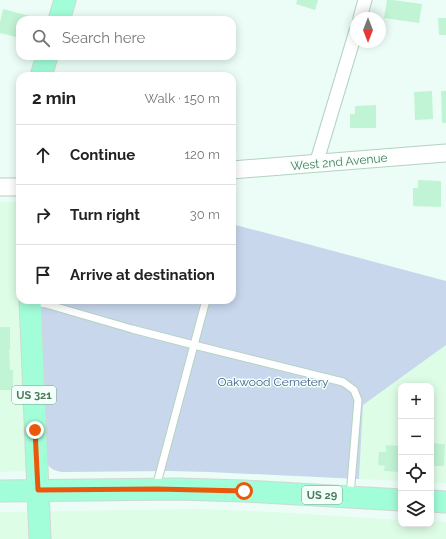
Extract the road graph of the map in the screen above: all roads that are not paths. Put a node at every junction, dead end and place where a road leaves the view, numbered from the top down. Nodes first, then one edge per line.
1 (65, 0) edge
2 (365, 0) edge
3 (362, 12) edge
4 (60, 16) edge
5 (351, 48) edge
6 (46, 60) edge
7 (42, 72) edge
8 (446, 153) edge
9 (316, 164) junction
10 (236, 170) edge
11 (16, 187) edge
12 (0, 188) edge
13 (30, 304) edge
14 (46, 304) edge
15 (205, 304) edge
16 (194, 345) junction
17 (156, 489) junction
18 (38, 490) junction
19 (0, 491) edge
20 (350, 497) junction
21 (398, 500) edge
22 (434, 501) edge
23 (446, 502) edge
24 (40, 539) edge

1 - 4 main road
2 - 3 street
5 - 9 street
6 - 7 main road
8 - 9 street, West 2nd Avenue
9 - 10 street, West 2nd Avenue
11 - 12 street
13 - 18 main road, US 321
14 - 16 lane
15 - 16 lane
16 - 17 lane
16 - 20 lane
17 - 18 main road, US 29
17 - 20 main road, US 29
18 - 19 main road, US 29
18 - 24 main road, US 321
20 - 21 main road, US 29
22 - 23 main road

